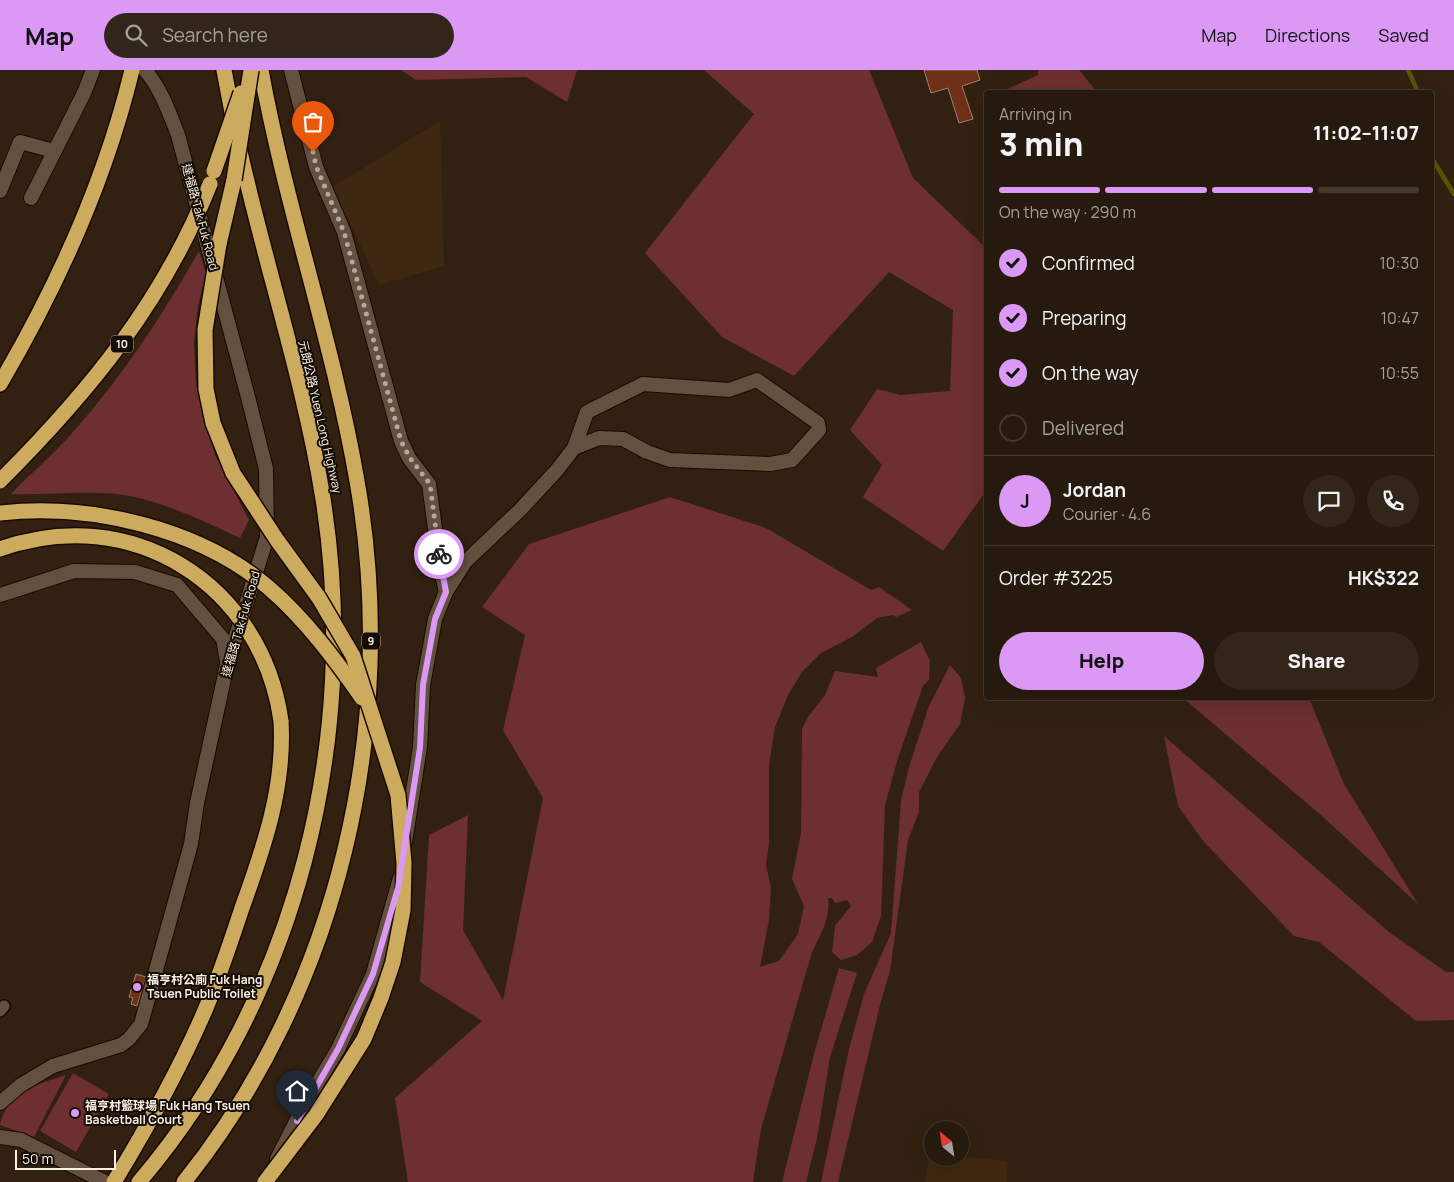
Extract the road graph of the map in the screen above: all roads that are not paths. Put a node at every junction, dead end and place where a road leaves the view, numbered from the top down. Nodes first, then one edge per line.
1 (93, 70) edge
2 (132, 70) edge
3 (145, 70) edge
4 (224, 70) edge
5 (249, 70) edge
6 (261, 70) edge
7 (291, 70) edge
8 (54, 151) junction
9 (0, 191) edge
10 (36, 194) dead end
11 (0, 384) edge
12 (574, 448) junction
13 (0, 481) edge
14 (0, 513) edge
15 (0, 549) edge
16 (446, 592) junction
17 (0, 595) edge
18 (227, 665) junction
19 (372, 711) junction
20 (0, 1103) edge
21 (0, 1137) edge
22 (82, 1176) edge
23 (112, 1180) edge
24 (139, 1182) edge
25 (184, 1182) edge
26 (266, 1182) edge

1 - 8 street
2 - 11 highway
3 - 18 street, 達福路 Tak Fuk Road
4 - 24 highway, 元朗公路 Yuen Long Highway
5 - 13 highway, 10, bridge
5 - 19 highway, bridge
6 - 25 highway, 元朗公路 Yuen Long Highway / 9
7 - 16 street
8 - 9 street
8 - 10 street
12 - 12 street
12 - 16 street
14 - 19 highway, bridge
15 - 23 highway, bridge
16 - 26 street
17 - 18 street
18 - 20 street, 達福路 Tak Fuk Road
19 - 26 highway, bridge
21 - 22 street
22 - 23 street

